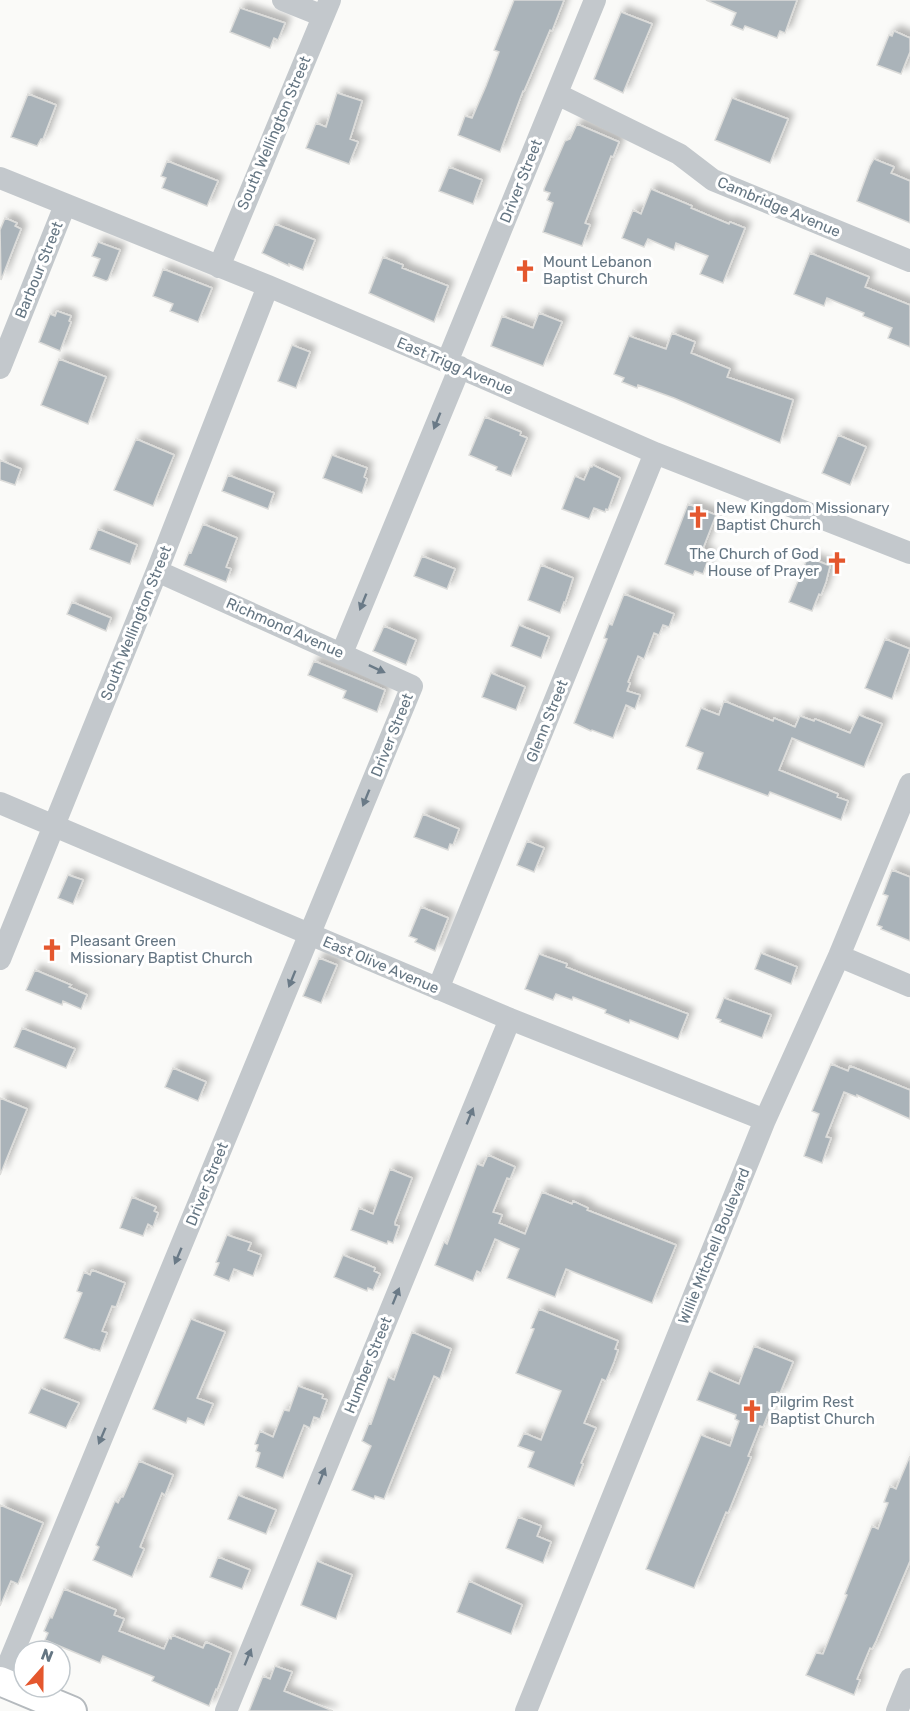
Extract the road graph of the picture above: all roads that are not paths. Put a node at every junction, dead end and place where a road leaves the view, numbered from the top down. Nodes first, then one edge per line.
1 (283, 0) edge
2 (595, 0) edge
3 (326, 8) edge
4 (557, 94) junction
5 (0, 178) edge
6 (66, 205) junction
7 (910, 261) edge
8 (219, 267) junction
9 (268, 286) junction
10 (453, 364) junction
11 (0, 368) edge
12 (655, 453) junction
13 (910, 553) edge
14 (157, 571) junction
15 (342, 653) junction
16 (412, 686) joint
17 (910, 784) edge
18 (0, 803) edge
19 (55, 826) junction
20 (310, 935) junction
21 (839, 956) junction
22 (0, 959) edge
23 (910, 986) edge
24 (438, 989) junction
25 (510, 1019) junction
26 (765, 1120) junction
27 (910, 1679) edge
28 (1, 1681) edge
29 (72, 1711) edge
30 (226, 1711) edge
31 (526, 1711) edge
32 (897, 1711) edge

1 - 3 street
2 - 4 street, Driver Street
3 - 8 street, South Wellington Street
4 - 7 street, Cambridge Avenue
4 - 10 street, Driver Street
5 - 6 street, East Trigg Avenue
6 - 8 street, East Trigg Avenue
6 - 11 street, Barbour Street
8 - 9 street, East Trigg Avenue
9 - 10 street, East Trigg Avenue
9 - 14 street, South Wellington Street
10 - 12 street, East Trigg Avenue
10 -> 15 street, Driver Street
12 - 13 street, East Trigg Avenue
12 - 24 street, Glenn Street
14 - 15 street, Richmond Avenue
14 - 19 street, South Wellington Street
15 -> 16 street, Richmond Avenue
16 -> 20 street, Driver Street
17 - 21 street, Willie Mitchell Boulevard
18 - 19 street, East Olive Avenue
19 - 20 street, East Olive Avenue
19 - 22 street, South Wellington Street
20 - 24 street, East Olive Avenue
20 -> 28 street, Driver Street
21 - 23 street
21 - 26 street, Willie Mitchell Boulevard
24 - 25 street, East Olive Avenue
25 - 26 street, East Olive Avenue
30 -> 25 street, Humber Street
26 - 31 street, Willie Mitchell Boulevard
27 - 32 street
28 - 29 main road

